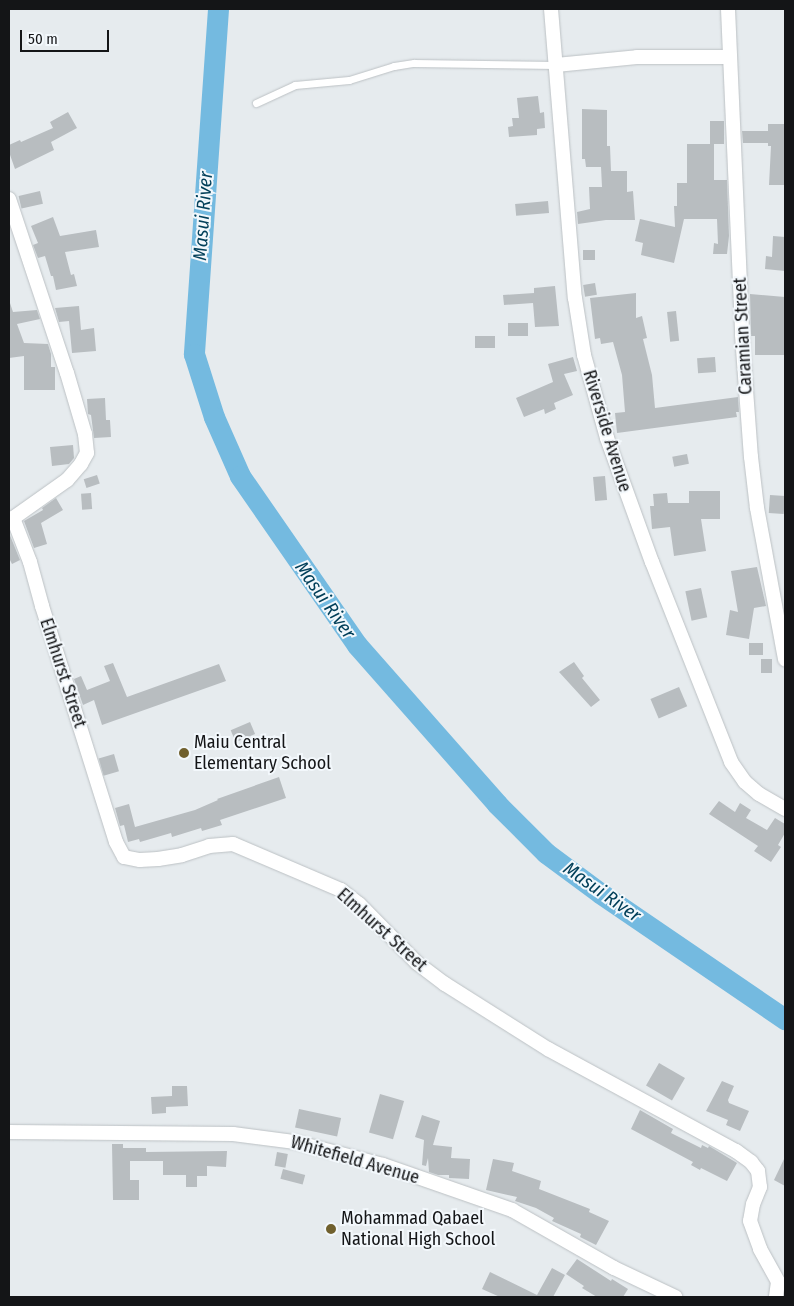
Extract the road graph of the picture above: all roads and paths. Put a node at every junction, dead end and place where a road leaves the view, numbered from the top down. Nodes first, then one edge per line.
1 (551, 9) edge
2 (728, 9) edge
3 (730, 57) junction
4 (556, 65) junction
5 (256, 102) dead end
6 (9, 198) edge
7 (11, 520) edge
8 (785, 660) edge
9 (785, 809) edge
10 (9, 1132) edge
11 (675, 1297) edge
12 (776, 1297) edge

1 - 4 street, Riverside Avenue
2 - 3 street, Caramian Street
3 - 4 street
3 - 8 street, Caramian Street
4 - 5 lane
4 - 9 street, Riverside Avenue
6 - 7 street
7 - 12 street, Elmhurst Street
10 - 11 street, Whitefield Avenue

